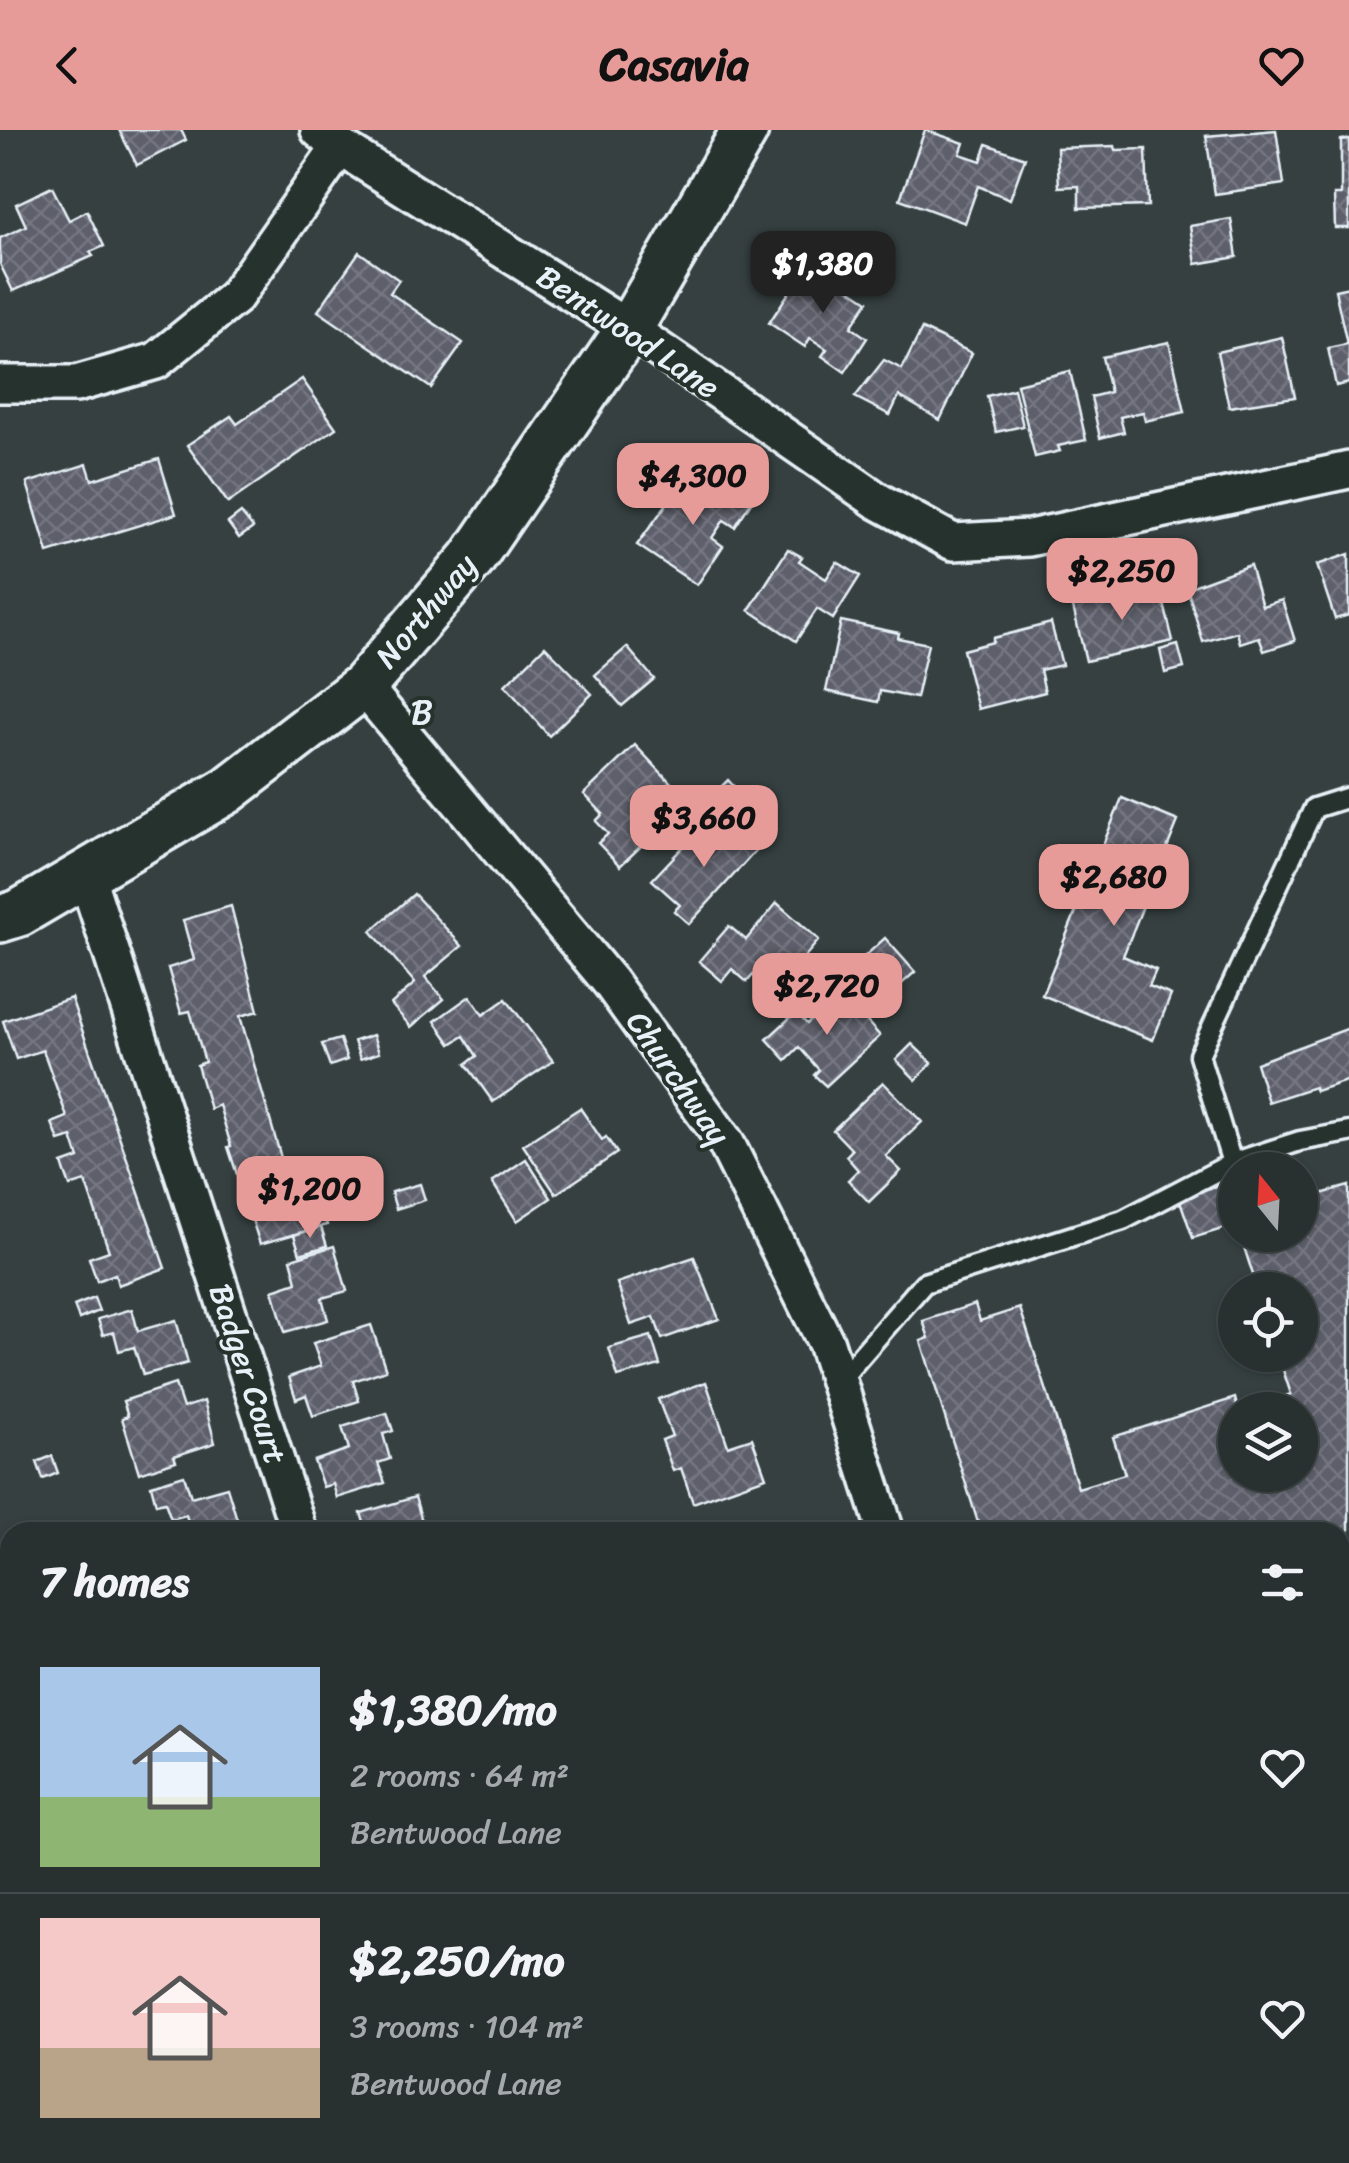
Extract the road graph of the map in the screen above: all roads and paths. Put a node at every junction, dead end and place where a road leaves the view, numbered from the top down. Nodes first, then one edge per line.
1 (744, 130) edge
2 (329, 139) edge
3 (729, 150) edge
4 (629, 329) junction
5 (0, 384) edge
6 (1349, 470) edge
7 (363, 686) junction
8 (1349, 797) edge
9 (86, 874) junction
10 (0, 919) edge
11 (1349, 1132) edge
12 (1229, 1152) edge
13 (1266, 1152) edge
14 (1218, 1170) edge
15 (838, 1382) junction
16 (296, 1522) edge
17 (883, 1522) edge

1 - 3 street, Northway
2 - 4 street, Bentwood Lane
2 - 5 street
3 - 4 street, Northway
4 - 6 street, Bentwood Lane
4 - 7 street, Northway
7 - 9 street, Northway
7 - 15 street, Churchway
8 - 12 lane
9 - 10 street, Northway
9 - 16 street, Badger Court
11 - 13 lane
14 - 15 lane
15 - 17 street, Churchway

